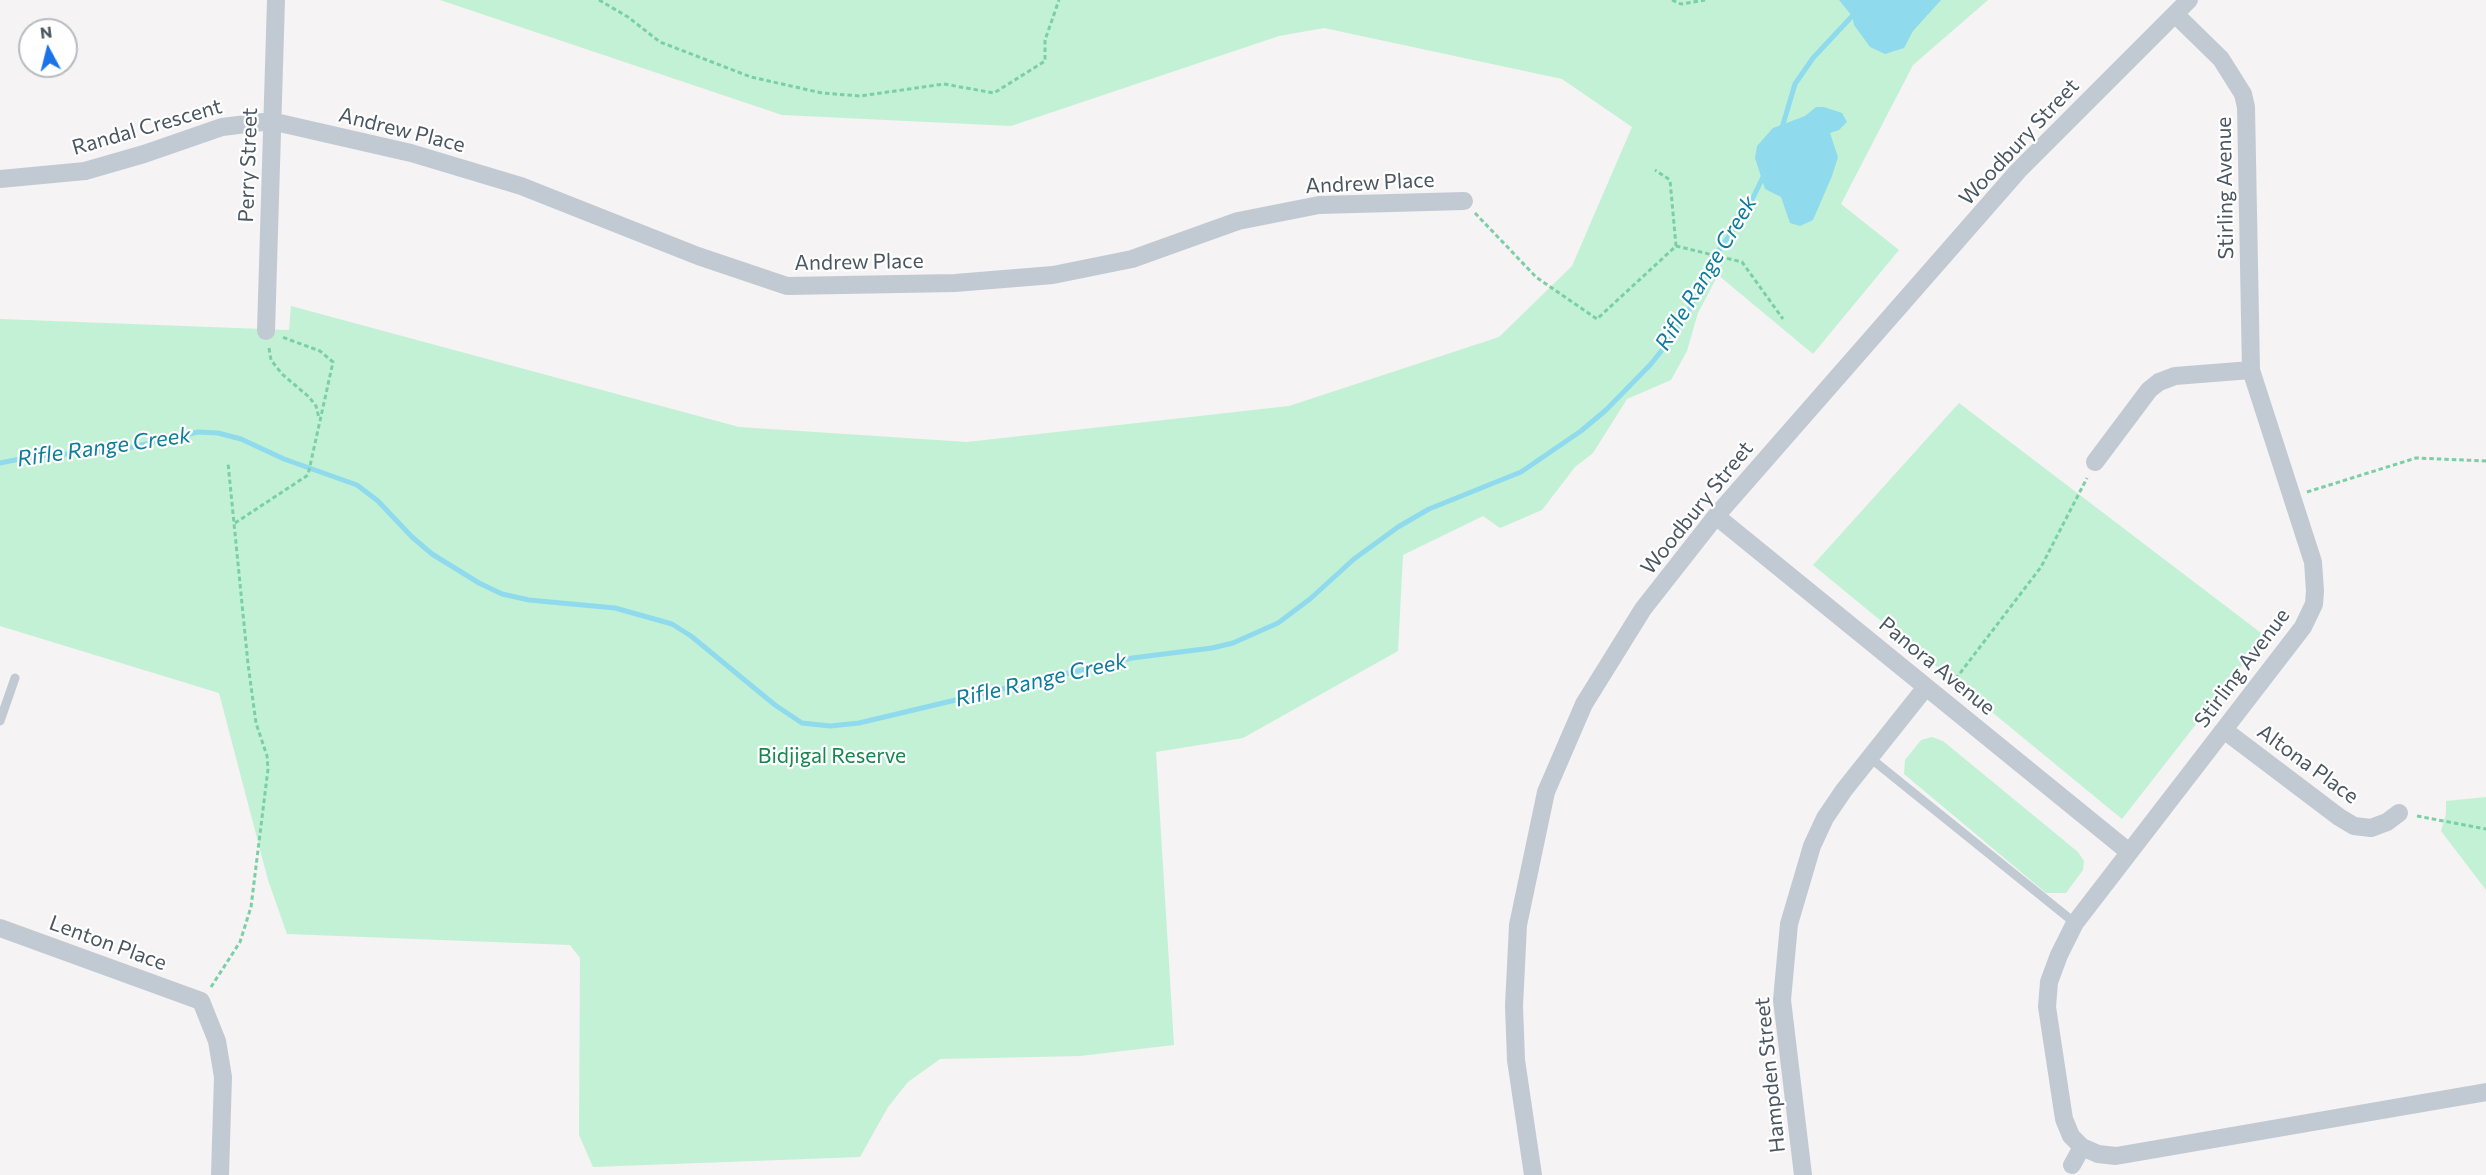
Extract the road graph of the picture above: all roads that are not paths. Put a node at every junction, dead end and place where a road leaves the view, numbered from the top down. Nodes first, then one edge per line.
1 (276, 0) edge
2 (2189, 0) edge
3 (2175, 14) junction
4 (271, 121) junction
5 (0, 179) edge
6 (1464, 201) road end
7 (266, 331) road end
8 (2251, 369) junction
9 (2096, 462) road end
10 (1716, 516) junction
11 (15, 678) dead end
12 (1926, 687) junction
13 (0, 721) edge
14 (2224, 730) junction
15 (1869, 758) junction
16 (2399, 813) road end
17 (2129, 852) junction
18 (2075, 923) junction
19 (0, 928) edge
20 (2486, 1092) edge
21 (2082, 1147) junction
22 (2072, 1165) dead end
23 (220, 1175) edge
24 (1533, 1175) edge
25 (1803, 1175) edge

1 - 4 street, Perry Street
2 - 3 street, Woodbury Street
3 - 8 street, Stirling Avenue
3 - 10 street, Woodbury Street
4 - 5 street, Randal Crescent
4 - 6 street, Andrew Place
4 - 7 street, Perry Street
8 - 9 street
8 - 14 street, Stirling Avenue
10 - 12 street, Panora Avenue
10 - 24 street, Woodbury Street
11 - 13 lane
12 - 15 street, Hampden Street
12 - 17 street, Panora Avenue
14 - 16 street, Altona Place
14 - 17 street, Stirling Avenue
15 - 18 lane
15 - 25 street, Hampden Street
17 - 18 street, Stirling Avenue
18 - 21 street, Stirling Avenue
19 - 23 street, Lenton Place
20 - 21 street
21 - 22 street

